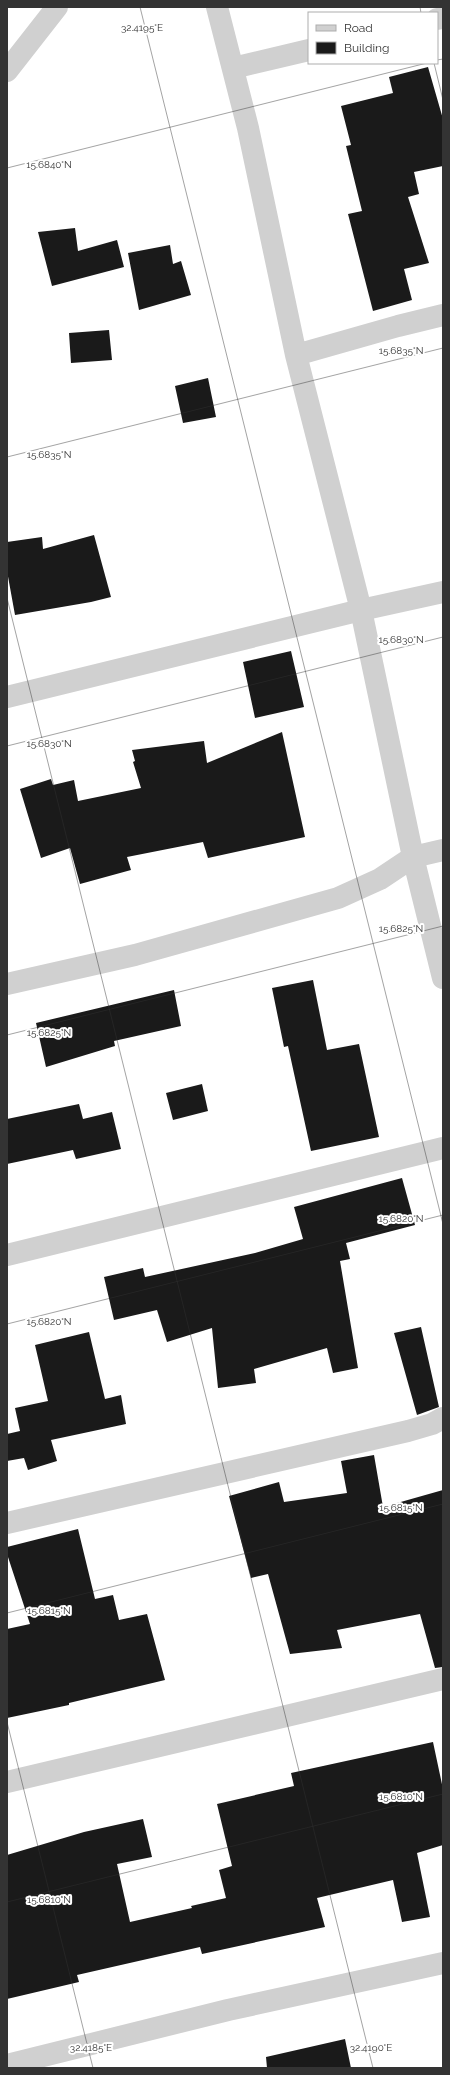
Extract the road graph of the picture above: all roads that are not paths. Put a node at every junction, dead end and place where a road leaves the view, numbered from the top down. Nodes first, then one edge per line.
1 (57, 7) edge
2 (217, 7) edge
3 (17, 45) edge
4 (308, 50) edge
5 (233, 68) junction
6 (7, 71) edge
7 (443, 316) edge
8 (296, 355) junction
9 (443, 592) edge
10 (361, 610) junction
11 (7, 697) edge
12 (443, 850) edge
13 (413, 857) junction
14 (443, 978) edge
15 (7, 984) edge
16 (443, 1148) edge
17 (7, 1255) edge
18 (443, 1418) edge
19 (7, 1523) edge
20 (443, 1679) edge
21 (7, 1782) edge
22 (443, 1963) edge
23 (7, 2065) edge

1 - 3 street
2 - 5 street
3 - 6 street
4 - 5 street
5 - 8 street
7 - 8 street
8 - 10 street
9 - 10 street
10 - 11 street
10 - 13 street
12 - 13 street
13 - 14 street
13 - 15 street
16 - 17 street
18 - 19 street
20 - 21 street
22 - 23 street

